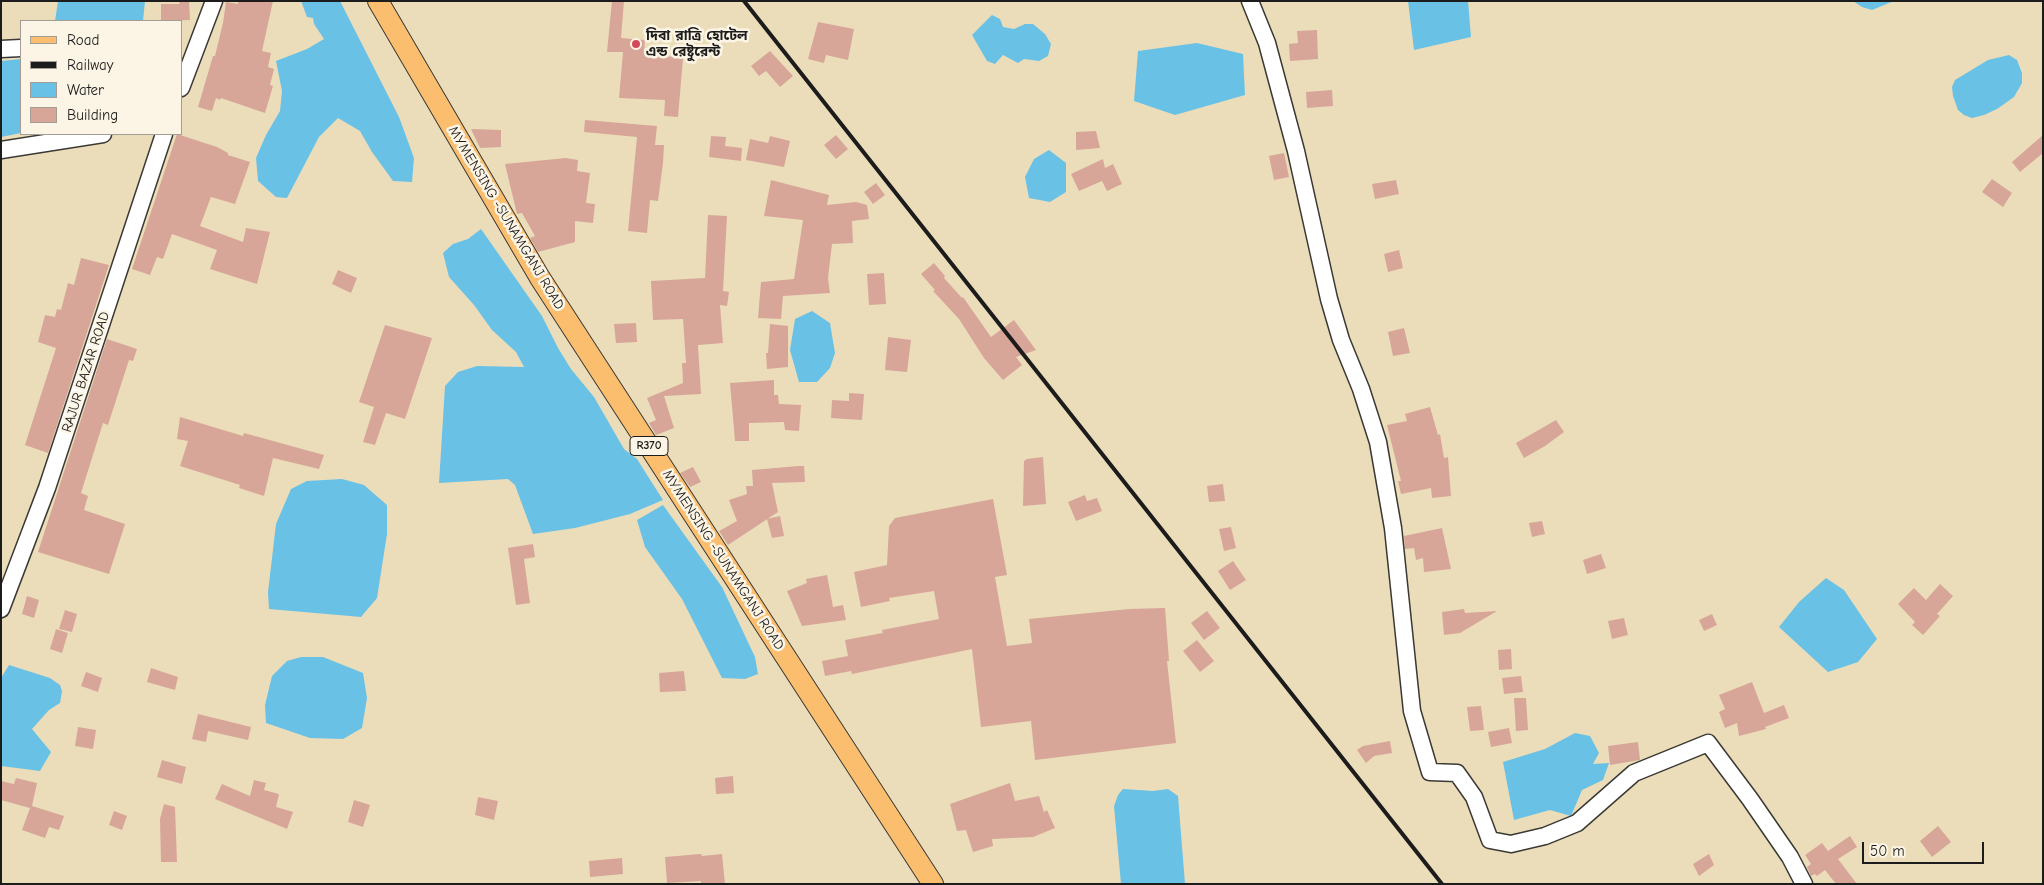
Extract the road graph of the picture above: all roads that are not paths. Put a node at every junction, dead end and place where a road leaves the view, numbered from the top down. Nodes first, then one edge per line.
1 (214, 1) edge
2 (378, 1) edge
3 (1250, 1) edge
4 (20, 48) edge
5 (1, 49) edge
6 (182, 85) edge
7 (89, 135) edge
8 (164, 135) edge
9 (35, 139) edge
10 (1, 150) edge
11 (1, 609) edge
12 (933, 884) edge
13 (1804, 884) edge

1 - 6 street
2 - 12 main road, MYMENSING -SUNAMGANJ ROAD / R370
3 - 13 street
4 - 5 street
7 - 9 street
8 - 11 street, RAJUR BAZAR ROAD
9 - 10 street

